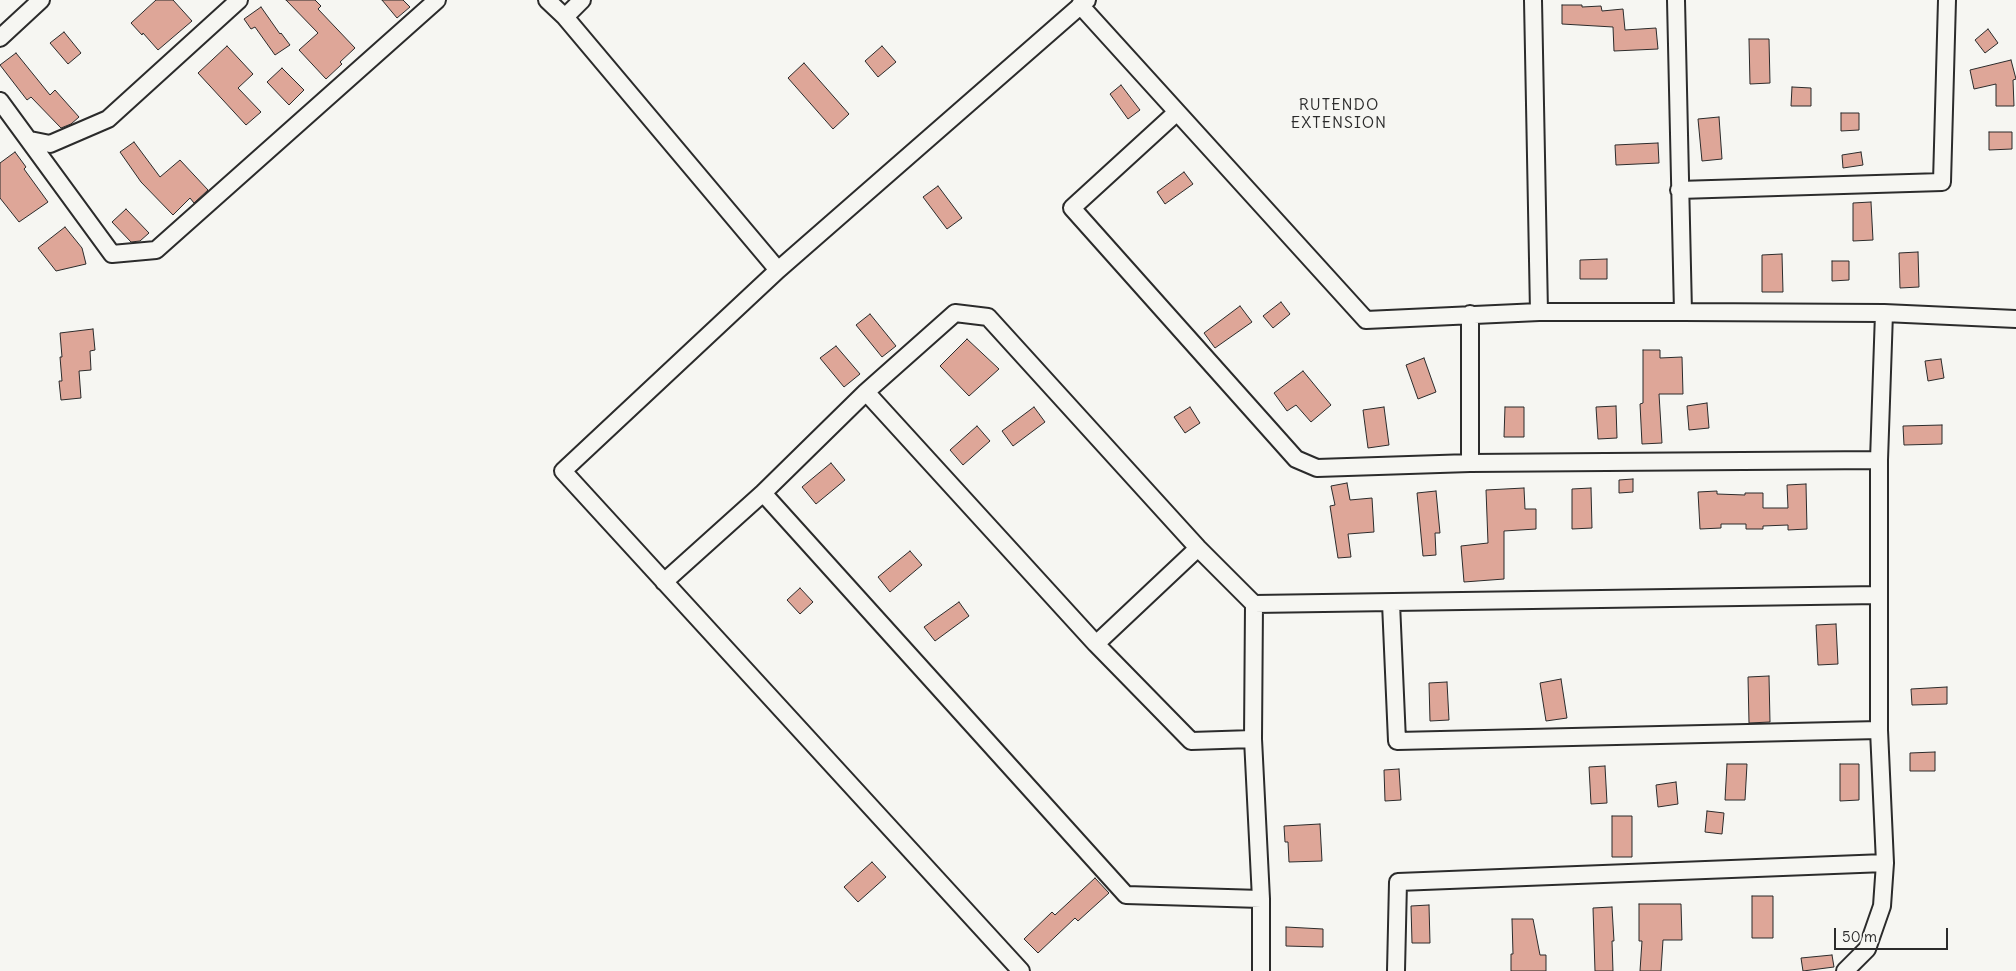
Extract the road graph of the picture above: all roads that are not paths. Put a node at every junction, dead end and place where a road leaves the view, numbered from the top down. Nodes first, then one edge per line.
1 (41, 0) edge
2 (239, 0) edge
3 (438, 0) edge
4 (547, 0) edge
5 (582, 0) edge
6 (1532, 0) edge
7 (1676, 0) edge
8 (1947, 0) edge
9 (1083, 3) edge
10 (565, 17) junction
11 (0, 38) edge
12 (0, 101) edge
13 (1176, 112) junction
14 (30, 140) junction
15 (1679, 190) junction
16 (778, 270) junction
17 (1540, 312) junction
18 (1683, 312) junction
19 (1884, 313) junction
20 (1470, 314) junction
21 (2016, 319) edge
22 (866, 392) junction
23 (1879, 460) junction
24 (1470, 463) junction
25 (763, 493) junction
26 (1198, 548) junction
27 (664, 582) junction
28 (1878, 595) junction
29 (1391, 603) junction
30 (1254, 604) junction
31 (1096, 644) junction
32 (1879, 730) junction
33 (1253, 739) junction
34 (1885, 862) junction
35 (1261, 899) junction
36 (1021, 971) edge
37 (1261, 971) edge
38 (1396, 971) edge
39 (1844, 971) edge

1 - 11 street
2 - 14 street
3 - 14 street
4 - 10 street
5 - 10 street
6 - 17 street
7 - 15 street
8 - 15 street
9 - 13 street
9 - 16 street
10 - 16 street
12 - 14 street
13 - 20 street
13 - 24 street
15 - 18 street
16 - 27 street
17 - 18 street
17 - 20 street
18 - 19 street
19 - 21 street
19 - 23 street
20 - 24 street
22 - 25 street
22 - 26 street
22 - 31 street
23 - 24 street
23 - 28 street
25 - 27 street
25 - 35 street
26 - 30 street
26 - 31 street
27 - 36 street
28 - 29 street
28 - 32 street
29 - 30 street
29 - 32 street
30 - 33 street
31 - 33 street
32 - 34 street
33 - 35 street
34 - 38 street
34 - 39 street
35 - 37 street

